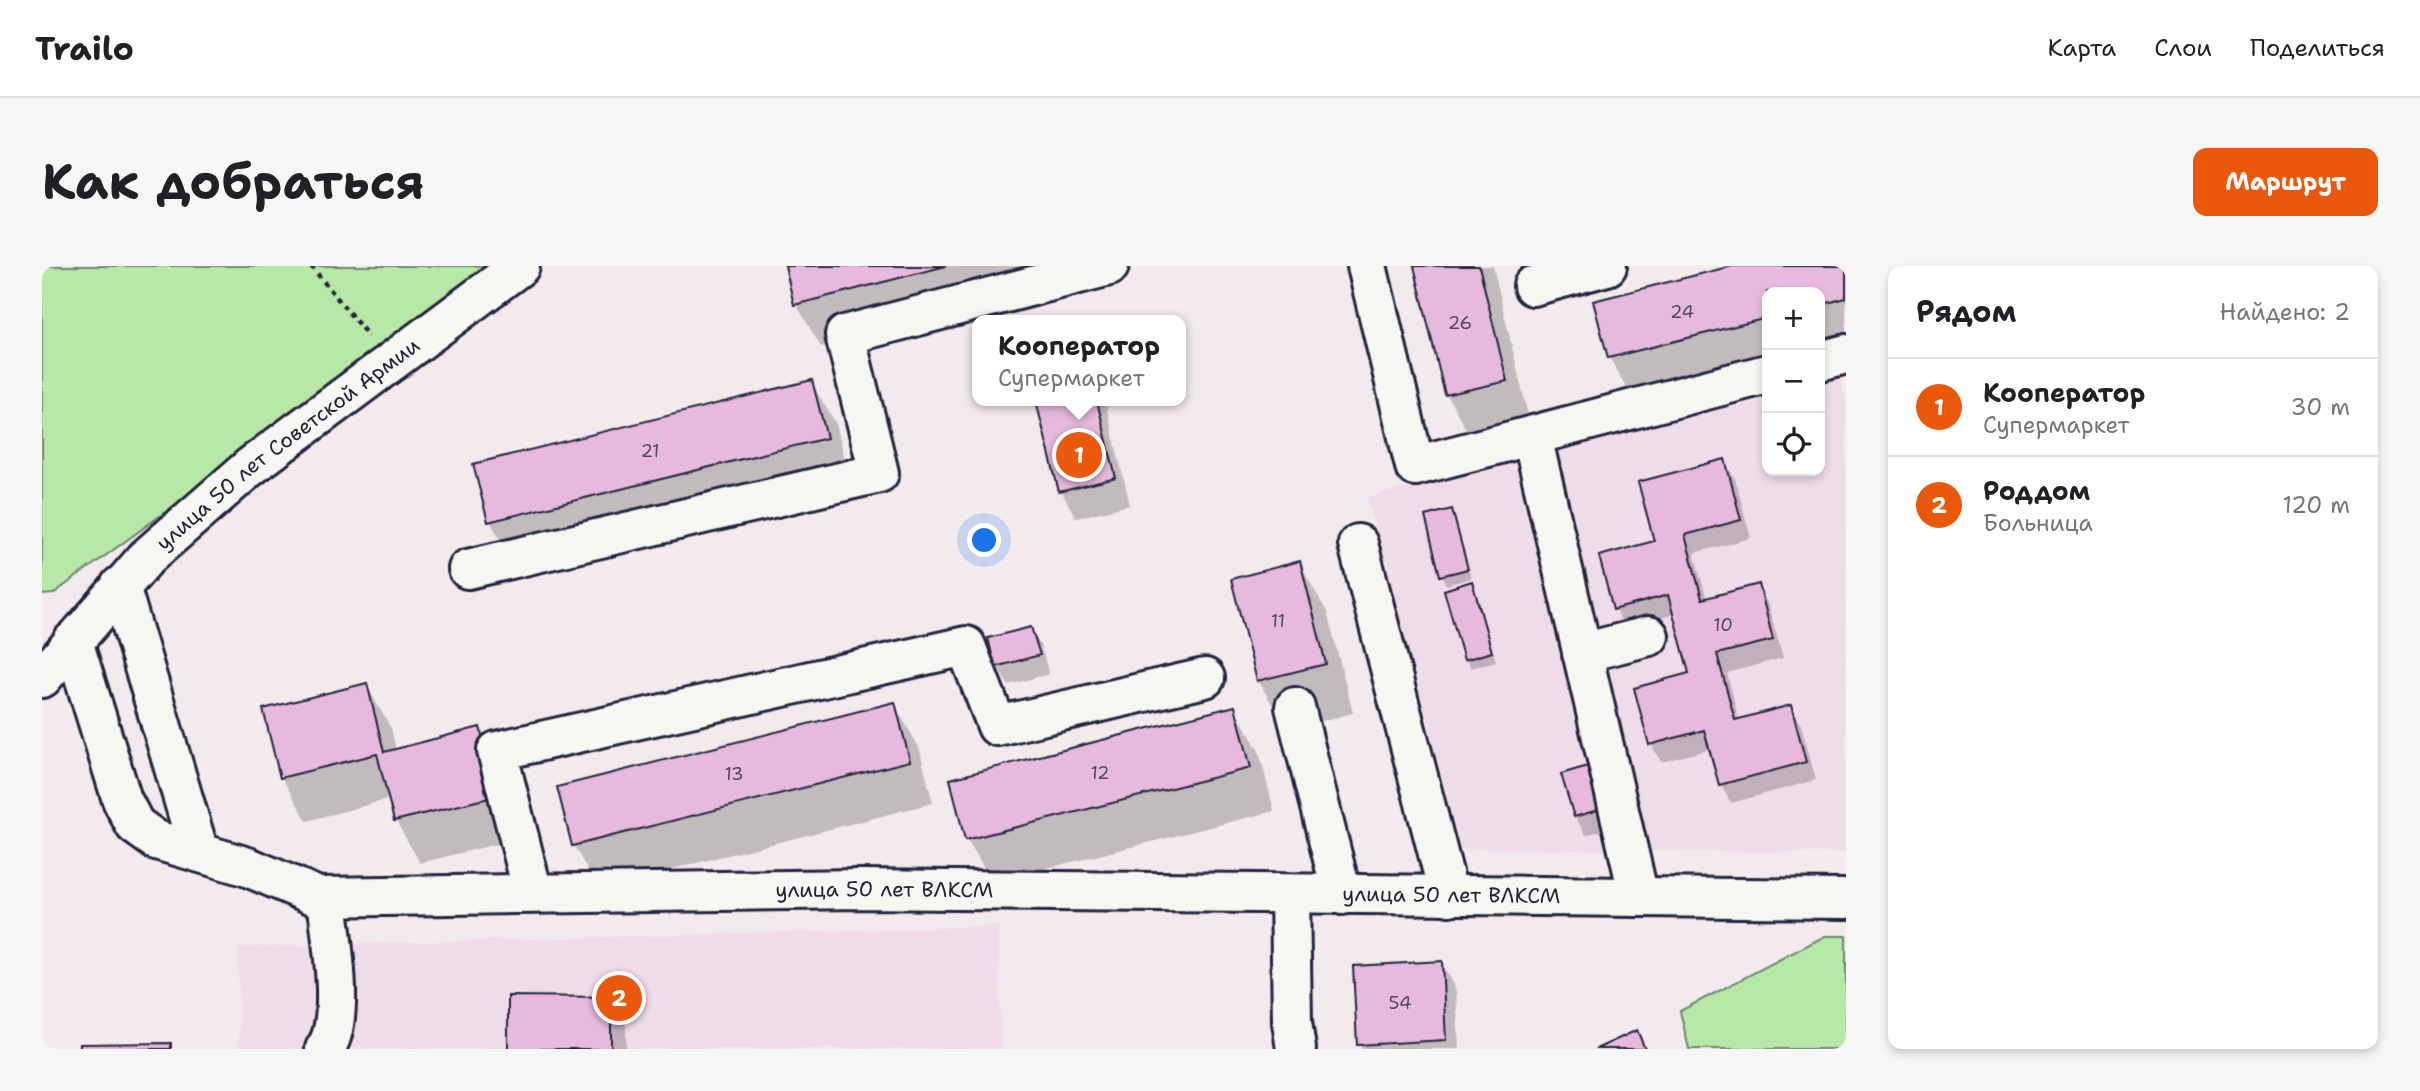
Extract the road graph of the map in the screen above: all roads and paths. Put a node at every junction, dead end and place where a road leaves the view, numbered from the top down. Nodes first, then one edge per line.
1 (311, 266) edge
2 (520, 266) edge
3 (1109, 266) edge
4 (1367, 266) edge
5 (1607, 266) edge
6 (1533, 286) dead end
7 (1846, 354) edge
8 (1825, 360) edge
9 (389, 363) junction
10 (1762, 375) edge
11 (1532, 436) junction
12 (1358, 544) dead end
13 (468, 569) dead end
14 (120, 586) junction
15 (1649, 636) dead end
16 (73, 640) junction
17 (1582, 653) junction
18 (42, 678) edge
19 (1205, 678) dead end
20 (1296, 707) dead end
21 (199, 852) junction
22 (533, 893) junction
23 (1290, 894) junction
24 (1342, 895) junction
25 (1449, 896) junction
26 (327, 897) junction
27 (1639, 897) junction
28 (1846, 899) edge
29 (325, 1049) edge
30 (1296, 1049) edge

1 - 9 path
2 - 9 street, улица 50 лет Советской Армии
3 - 13 street
4 - 11 street
5 - 6 street
7 - 8 street
9 - 14 street, улица 50 лет Советской Армии
10 - 11 street
11 - 17 street
12 - 25 street
14 - 16 street, улица 50 лет Советской Армии
14 - 21 street
15 - 17 street
16 - 18 street, улица 50 лет Советской Армии
16 - 21 street, улица 50 лет ВЛКСМ
17 - 27 street
19 - 22 street
20 - 24 street
21 - 26 street, улица 50 лет ВЛКСМ
22 - 23 street, улица 50 лет ВЛКСМ
22 - 26 street, улица 50 лет ВЛКСМ
23 - 24 street, улица 50 лет ВЛКСМ
23 - 30 street
24 - 25 street, улица 50 лет ВЛКСМ
25 - 27 street, улица 50 лет ВЛКСМ
26 - 29 street
27 - 28 street, улица 50 лет ВЛКСМ

